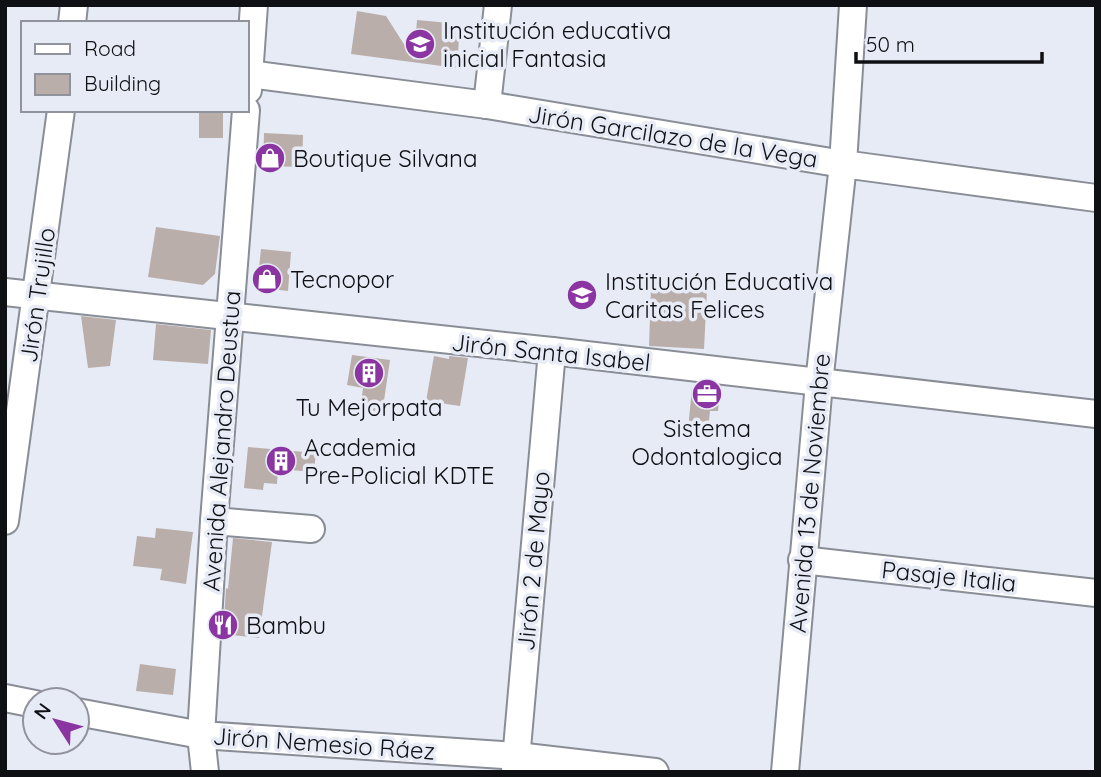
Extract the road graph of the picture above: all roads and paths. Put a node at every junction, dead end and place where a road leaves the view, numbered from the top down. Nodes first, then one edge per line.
1 (254, 5) edge
2 (498, 5) edge
3 (853, 5) edge
4 (249, 74) junction
5 (248, 91) edge
6 (487, 105) junction
7 (61, 112) edge
8 (247, 112) edge
9 (843, 164) junction
10 (1096, 198) edge
11 (5, 292) edge
12 (37, 296) junction
13 (230, 318) junction
14 (552, 351) junction
15 (818, 383) junction
16 (1096, 414) edge
17 (5, 521) edge
18 (214, 521) junction
19 (311, 529) dead end
20 (802, 560) junction
21 (1096, 593) edge
22 (91, 715) edge
23 (201, 735) junction
24 (516, 764) edge
25 (205, 772) edge
26 (655, 772) edge
27 (785, 772) edge

1 - 4 street, Avenida Alejandro Deustua
2 - 6 street
3 - 9 street, Avenida 13 de Noviembre
4 - 5 street, Avenida Alejandro Deustua
4 - 6 street, Jirón Garcilazo de la Vega
6 - 9 street, Jirón Garcilazo de la Vega
7 - 12 street, Jirón Trujillo
8 - 13 street, Avenida Alejandro Deustua
9 - 10 street, Jirón Garcilazo de la Vega
9 - 15 street, Avenida 13 de Noviembre
11 - 12 street, Jirón Santa Isabel
12 - 13 street, Jirón Santa Isabel
12 - 17 street, Jirón Trujillo
13 - 14 street, Jirón Santa Isabel
13 - 18 street, Avenida Alejandro Deustua
14 - 15 street, Jirón Santa Isabel
14 - 24 street, Jirón 2 de Mayo
15 - 16 street, Jirón Santa Isabel
15 - 20 street, Avenida 13 de Noviembre
18 - 19 street
18 - 23 street, Avenida Alejandro Deustua
20 - 21 street, Pasaje Italia
20 - 27 street, Avenida 13 de Noviembre
22 - 23 street, Jirón Nemesio Ráez
23 - 24 street, Jirón Nemesio Ráez
23 - 25 street, Avenida Alejandro Deustua
24 - 26 street, Jirón Nemesio Ráez

